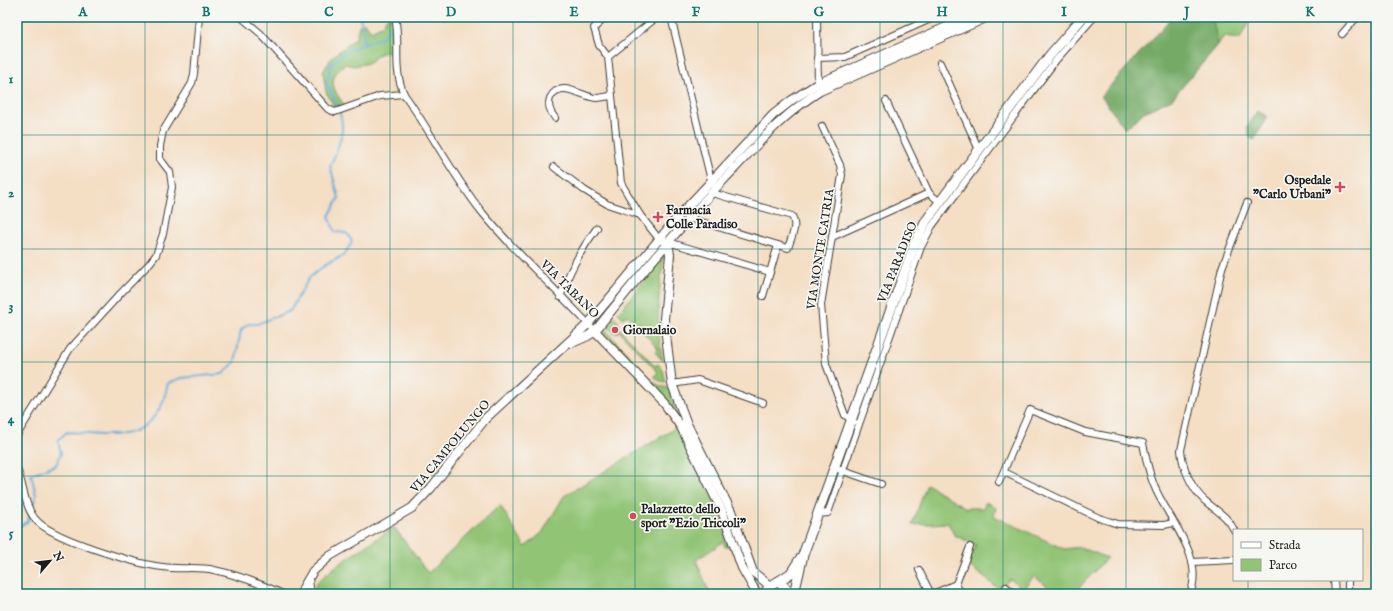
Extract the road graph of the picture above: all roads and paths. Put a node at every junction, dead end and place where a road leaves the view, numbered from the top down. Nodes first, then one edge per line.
1 (199, 17) edge
2 (242, 17) edge
3 (395, 17) edge
4 (606, 17) edge
5 (657, 17) edge
6 (671, 17) edge
7 (817, 17) edge
8 (935, 17) edge
9 (969, 17) edge
10 (988, 17) edge
11 (1083, 17) edge
12 (1094, 17) edge
13 (1357, 17) edge
14 (1342, 34) dead end
15 (608, 57) junction
16 (817, 58) junction
17 (1053, 58) junction
18 (940, 63) dead end
19 (819, 88) junction
20 (404, 94) junction
21 (612, 96) junction
22 (886, 101) dead end
23 (554, 118) dead end
24 (822, 126) dead end
25 (979, 150) junction
26 (554, 167) dead end
27 (711, 180) junction
28 (714, 190) junction
29 (929, 193) junction
30 (940, 202) junction
31 (1247, 203) dead end
32 (640, 215) junction
33 (688, 218) junction
34 (597, 228) dead end
35 (832, 237) junction
36 (659, 239) junction
37 (668, 242) junction
38 (778, 245) junction
39 (770, 272) junction
40 (560, 296) junction
41 (763, 296) dead end
42 (588, 324) junction
43 (595, 330) junction
44 (566, 345) junction
45 (672, 384) junction
46 (763, 403) dead end
47 (855, 422) junction
48 (17, 435) edge
49 (17, 468) edge
50 (838, 469) junction
51 (1004, 472) junction
52 (999, 482) dead end
53 (882, 484) dead end
54 (1173, 523) junction
55 (1233, 529) edge
56 (970, 548) dead end
57 (803, 554) junction
58 (1233, 560) edge
59 (1192, 562) junction
60 (919, 570) dead end
61 (308, 580) junction
62 (779, 581) junction
63 (1334, 581) edge
64 (1348, 581) edge
65 (956, 584) junction
66 (770, 586) junction
67 (1006, 588) dead end
68 (283, 594) edge
69 (302, 594) edge
70 (310, 594) edge
71 (757, 594) edge
72 (764, 594) edge
73 (791, 594) edge
74 (794, 594) edge
75 (932, 594) edge
76 (961, 594) edge
77 (1015, 594) edge
78 (1190, 594) edge
79 (1334, 594) edge
80 (1348, 594) edge

1 - 48 street
2 - 20 street
3 - 20 street, VIA TABANO
4 - 15 street
5 - 15 street
6 - 27 street
7 - 16 street
8 - 16 street
9 - 19 street
10 - 19 street
11 - 17 main road, VIA PARADISO
12 - 17 street
13 - 14 street
15 - 21 street
16 - 19 street
17 - 25 main road, VIA PARADISO
17 - 47 street
18 - 25 street
19 - 27 street, VIA CAMPOLUNGO
19 - 28 street, VIA CAMPOLUNGO
20 - 40 street, VIA TABANO
21 - 23 street
21 - 32 street
22 - 29 street
24 - 35 street, VIA MONTE CATRIA
25 - 30 main road, VIA PARADISO
26 - 32 street
27 - 28 street
27 - 36 street, VIA CAMPOLUNGO
28 - 33 street, VIA CAMPOLUNGO
28 - 38 street
29 - 30 street
29 - 35 street
30 - 47 main road, VIA PARADISO
31 - 55 street
32 - 36 street
33 - 37 street, VIA CAMPOLUNGO
33 - 38 street
34 - 40 street
35 - 47 street, VIA MONTE CATRIA
36 - 37 street
36 - 42 street, VIA CAMPOLUNGO
37 - 39 street
37 - 43 street, VIA CAMPOLUNGO
37 - 45 street
38 - 39 street
39 - 41 street
40 - 42 street, VIA TABANO
42 - 43 street, VIA TABANO
42 - 44 street, VIA CAMPOLUNGO
43 - 44 street, VIA CAMPOLUNGO
43 - 71 street, VIA TABANO
44 - 61 street, VIA CAMPOLUNGO
45 - 46 street
45 - 66 street
47 - 50 main road, VIA PARADISO
49 - 68 street
50 - 53 street
50 - 57 main road, VIA PARADISO
51 - 52 street
51 - 54 street
51 - 54 street
54 - 59 street
56 - 65 street
57 - 62 main road
57 - 74 main road
58 - 59 street
59 - 78 street
60 - 75 street
61 - 69 street, VIA CAMPOLUNGO
61 - 70 street
62 - 66 main road
62 - 73 main road
63 - 79 street
64 - 80 street
65 - 75 street
65 - 76 street
66 - 72 main road
67 - 77 street

